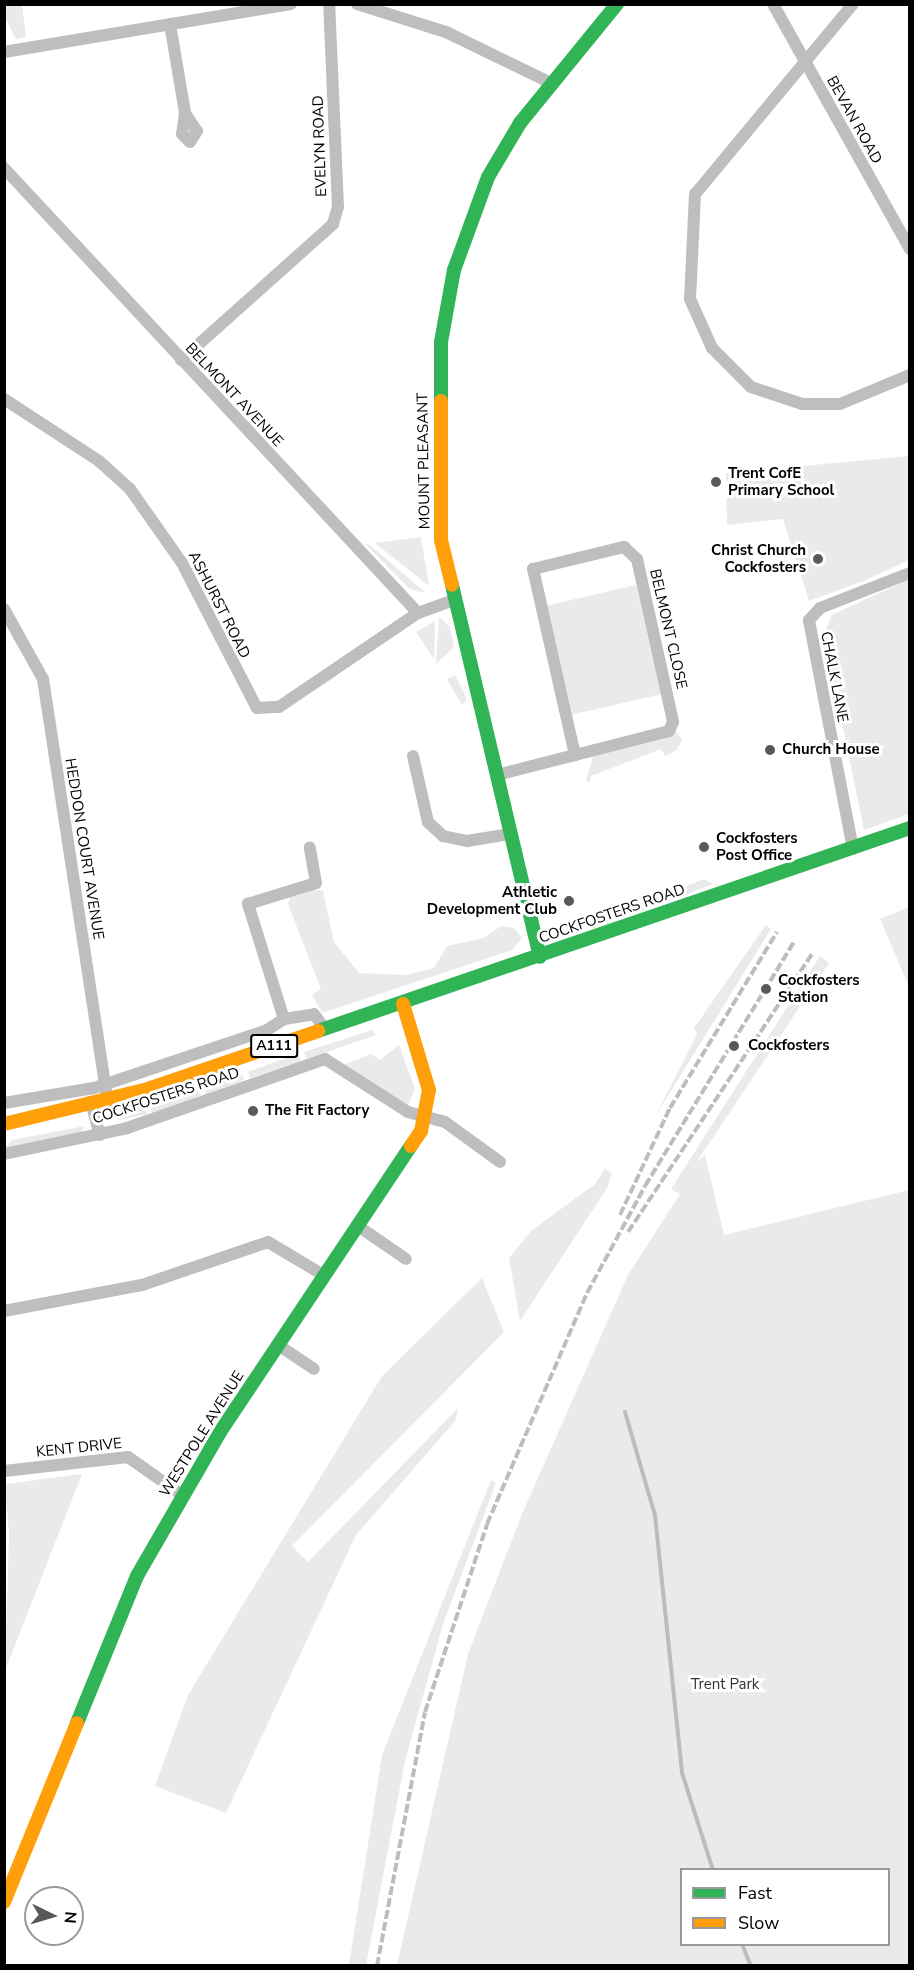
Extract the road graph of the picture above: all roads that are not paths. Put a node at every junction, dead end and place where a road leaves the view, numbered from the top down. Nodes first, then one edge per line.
1 (291, 4) edge
2 (329, 4) edge
3 (357, 4) edge
4 (617, 4) edge
5 (773, 4) edge
6 (853, 4) edge
7 (170, 24) junction
8 (4, 52) edge
9 (803, 61) junction
10 (551, 83) junction
11 (185, 113) dead end
12 (4, 168) edge
13 (909, 249) edge
14 (181, 360) junction
15 (909, 375) edge
16 (4, 399) edge
17 (909, 573) edge
18 (453, 600) junction
19 (4, 609) edge
20 (418, 613) junction
21 (575, 755) junction
22 (413, 756) dead end
23 (497, 775) junction
24 (909, 828) edge
25 (510, 834) junction
26 (310, 848) dead end
27 (853, 849) junction
28 (540, 957) junction
29 (403, 1004) junction
30 (284, 1019) junction
31 (325, 1029) junction
32 (105, 1085) junction
33 (108, 1102) junction
34 (4, 1103) edge
35 (92, 1106) junction
36 (427, 1118) junction
37 (4, 1124) edge
38 (100, 1135) junction
39 (4, 1154) edge
40 (500, 1162) dead end
41 (358, 1226) junction
42 (406, 1259) dead end
43 (325, 1276) junction
44 (4, 1311) edge
45 (278, 1345) junction
46 (314, 1369) dead end
47 (4, 1472) edge
48 (182, 1495) junction
49 (4, 1902) edge

1 - 7 street
2 - 14 street, EVELYN ROAD
3 - 10 street
4 - 10 street, MOUNT PLEASANT
5 - 9 street, BEVAN ROAD
6 - 9 street
7 - 8 street
7 - 11 street
9 - 13 street, BEVAN ROAD
9 - 15 street
10 - 18 street, MOUNT PLEASANT
12 - 14 street, BELMONT AVENUE
14 - 20 street, BELMONT AVENUE
16 - 20 street, ASHURST ROAD
17 - 27 street, CHALK LANE
18 - 20 street
18 - 23 street, MOUNT PLEASANT
19 - 32 street, HEDDON COURT AVENUE
21 - 21 street, BELMONT CLOSE
21 - 23 street, BELMONT CLOSE
22 - 25 street
23 - 25 street, MOUNT PLEASANT
24 - 27 street, COCKFOSTERS ROAD / A111
25 - 28 street, MOUNT PLEASANT
26 - 30 street
27 - 28 street, COCKFOSTERS ROAD / A111
28 - 29 street, COCKFOSTERS ROAD / A111
29 - 31 street, COCKFOSTERS ROAD / A111
29 - 36 street
30 - 31 street, COCKFOSTERS ROAD
30 - 32 street, COCKFOSTERS ROAD
31 - 33 street, COCKFOSTERS ROAD / A111
32 - 33 street, HEDDON COURT AVENUE
32 - 34 street, COCKFOSTERS ROAD
33 - 35 street, COCKFOSTERS ROAD / A111
35 - 37 street, COCKFOSTERS ROAD / A111
35 - 38 street
36 - 38 street, COCKFOSTERS ROAD
36 - 40 street, COCKFOSTERS ROAD
36 - 41 street, WESTPOLE AVENUE
38 - 39 street, COCKFOSTERS ROAD
41 - 42 street
41 - 43 street, WESTPOLE AVENUE
43 - 44 street
43 - 45 street, WESTPOLE AVENUE
45 - 46 street
45 - 48 street, WESTPOLE AVENUE
47 - 48 street, KENT DRIVE
48 - 49 street, WESTPOLE AVENUE

